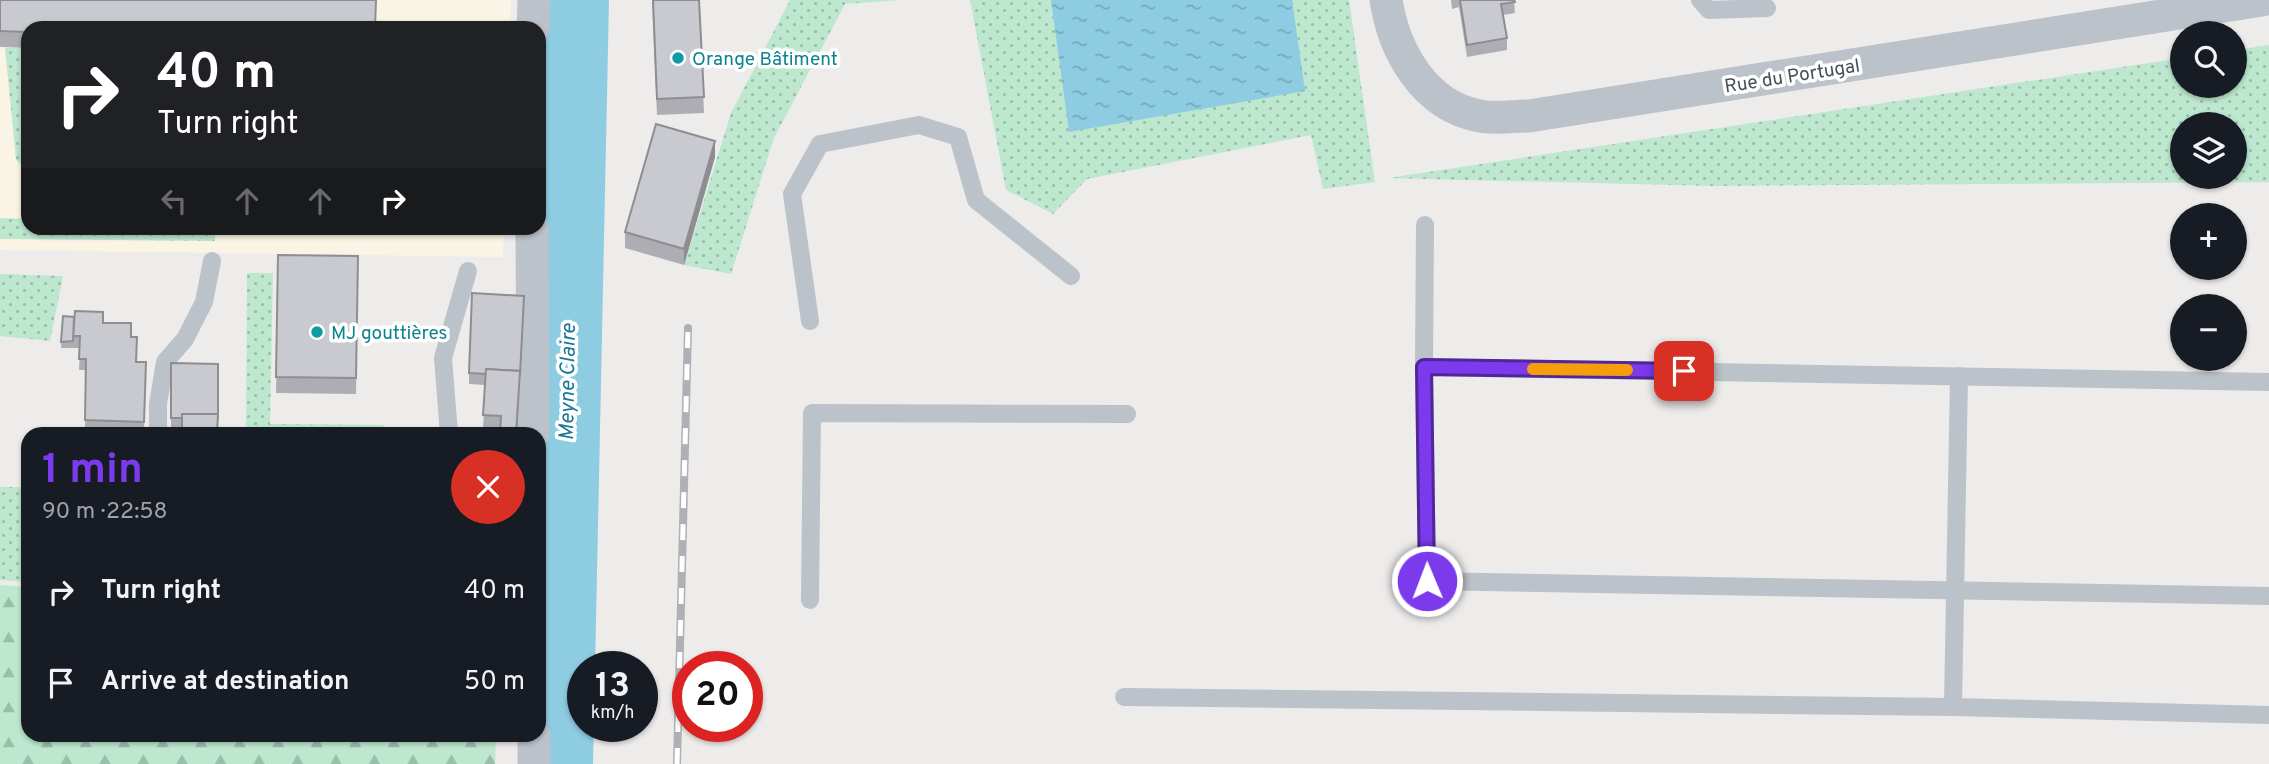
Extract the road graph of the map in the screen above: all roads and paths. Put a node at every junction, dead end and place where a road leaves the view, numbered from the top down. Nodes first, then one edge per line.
1 (534, 0) edge
2 (1386, 0) edge
3 (1700, 0) edge
4 (2262, 0) edge
5 (1767, 8) dead end
6 (533, 21) edge
7 (1425, 225) dead end
8 (532, 235) edge
9 (212, 261) dead end
10 (468, 271) dead end
11 (1071, 276) dead end
12 (810, 321) dead end
13 (1424, 367) junction
14 (1959, 376) junction
15 (2269, 382) edge
16 (1127, 414) dead end
17 (158, 427) edge
18 (448, 427) edge
19 (533, 427) edge
20 (1955, 589) junction
21 (2269, 596) edge
22 (810, 600) dead end
23 (1124, 697) dead end
24 (1953, 707) junction
25 (2269, 715) edge
26 (534, 742) edge
27 (534, 764) edge

1 - 6 street
2 - 4 street, Rue du Portugal
3 - 5 lane
7 - 13 lane
8 - 19 street
9 - 17 lane
10 - 18 lane
11 - 12 lane
13 - 14 lane
13 - 20 lane
14 - 15 lane
14 - 20 lane
16 - 22 lane
20 - 21 lane
20 - 24 lane
23 - 24 lane
24 - 25 lane
26 - 27 street

